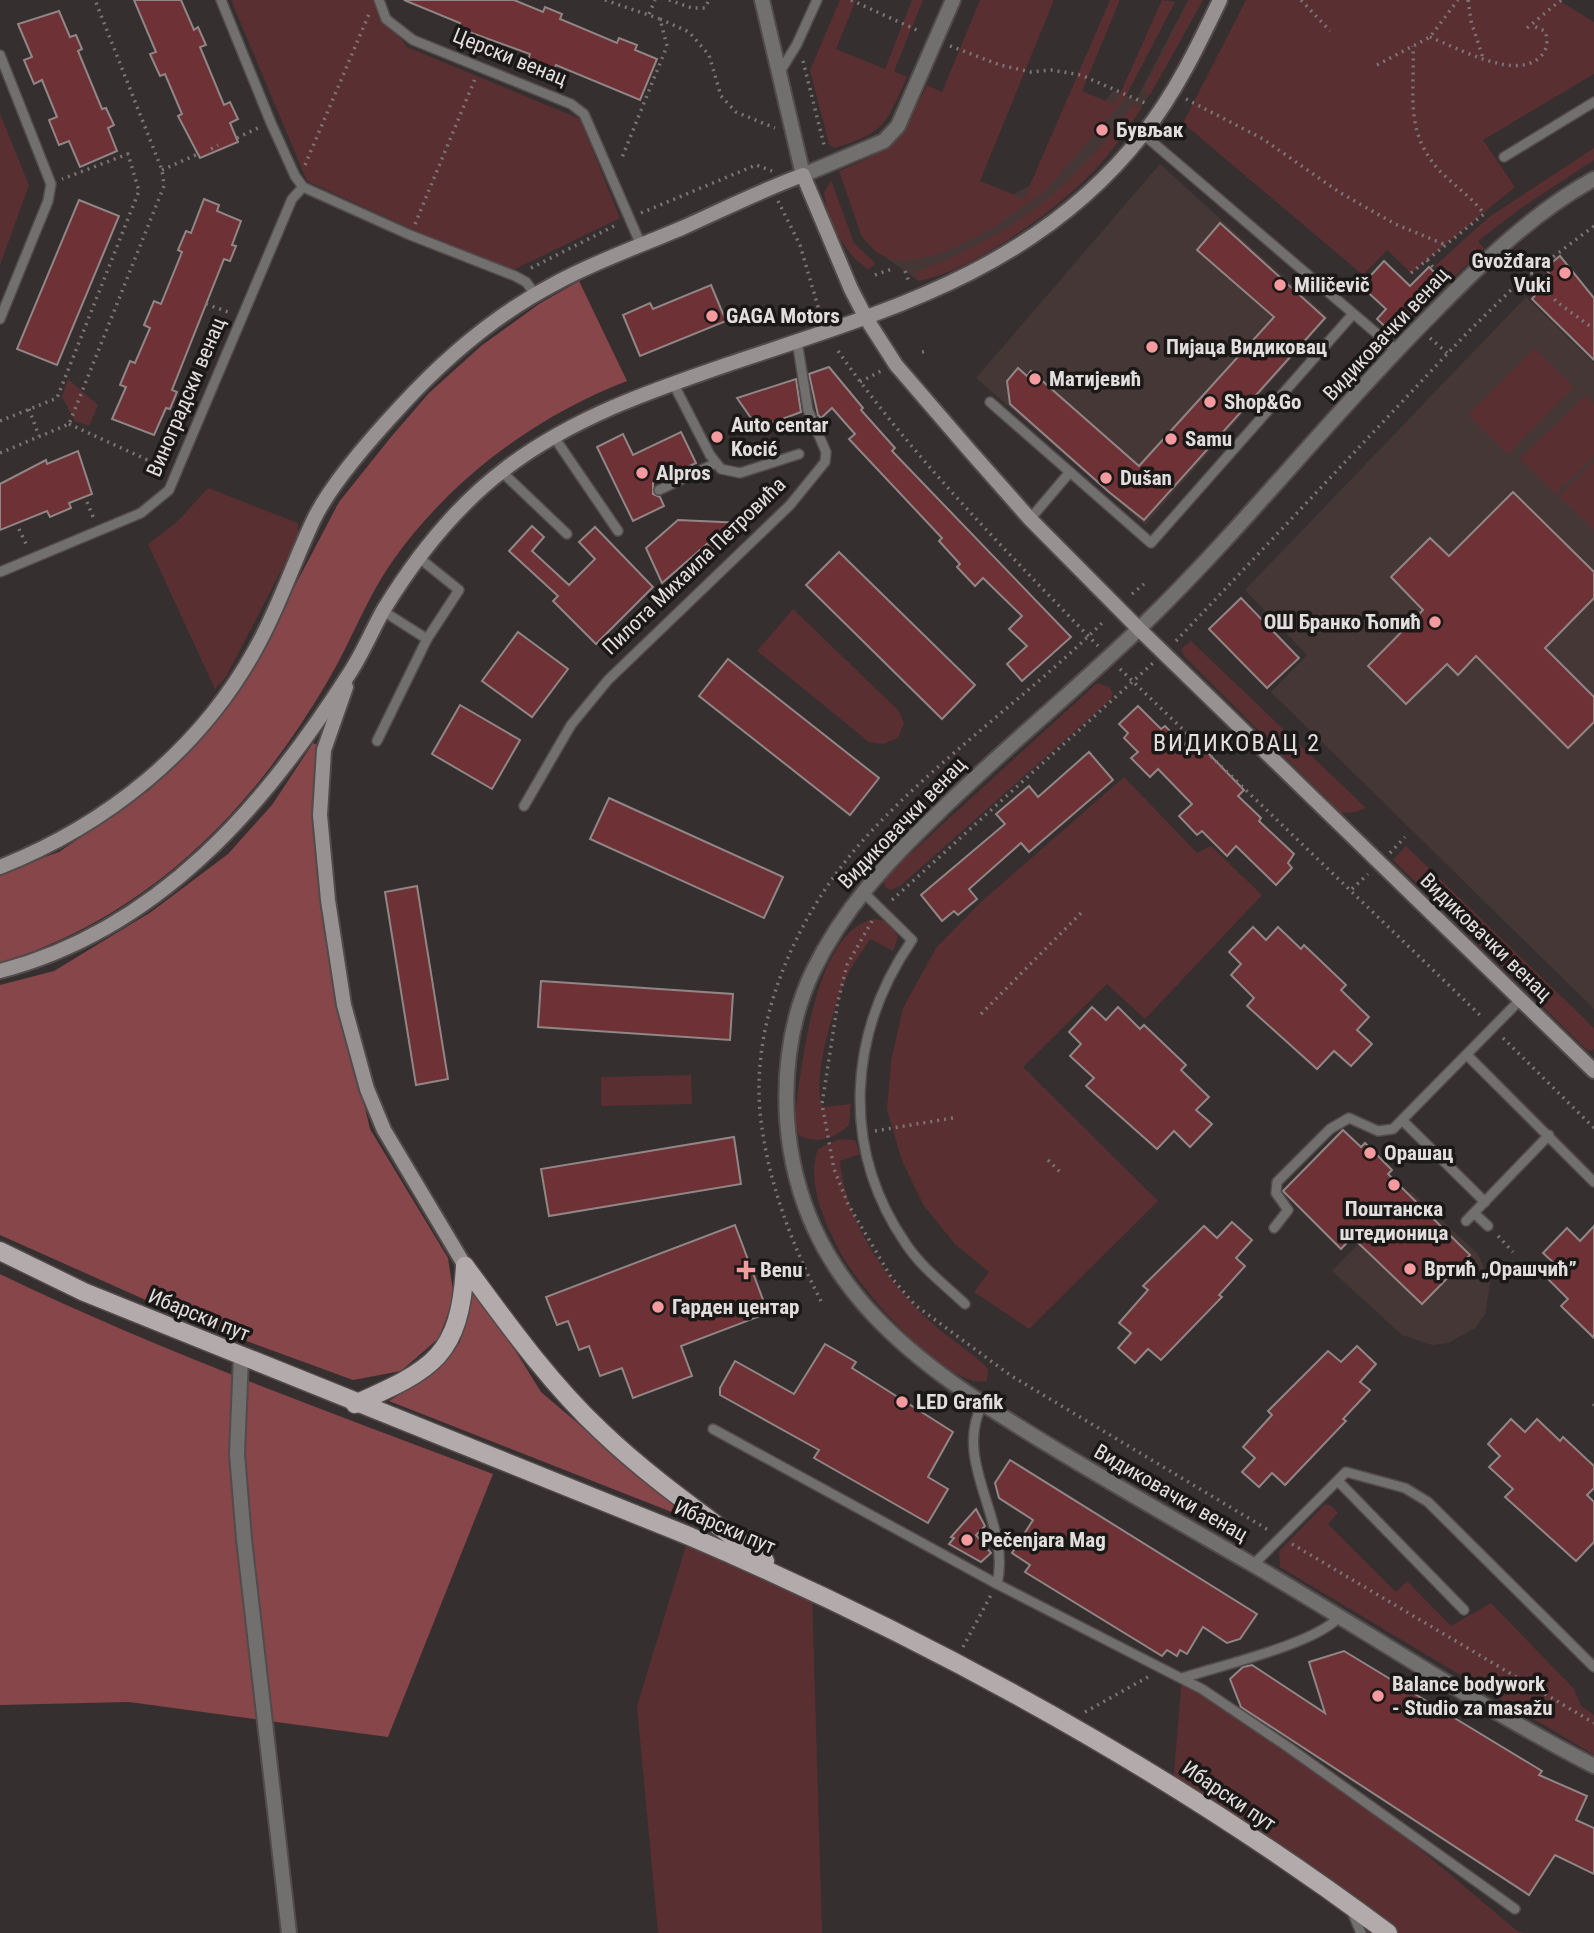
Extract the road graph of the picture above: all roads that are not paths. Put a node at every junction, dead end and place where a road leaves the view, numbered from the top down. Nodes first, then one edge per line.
1 (221, 0) edge
2 (379, 0) edge
3 (762, 0) edge
4 (817, 0) edge
5 (953, 0) edge
6 (1220, 0) edge
7 (0, 55) edge
8 (781, 70) junction
9 (1594, 102) edge
10 (1143, 134) junction
11 (1504, 157) dead end
12 (803, 175) junction
13 (1594, 179) edge
14 (300, 184) junction
15 (641, 245) junction
16 (535, 294) junction
17 (1353, 313) junction
18 (866, 318) junction
19 (0, 319) edge
20 (797, 341) junction
21 (1396, 350) junction
22 (673, 383) junction
23 (990, 402) dead end
24 (554, 437) junction
25 (799, 454) dead end
26 (716, 463) junction
27 (501, 471) junction
28 (1070, 472) junction
29 (659, 490) dead end
30 (1030, 519) junction
31 (618, 531) dead end
32 (567, 534) dead end
33 (418, 557) junction
34 (0, 572) edge
35 (383, 611) junction
36 (1139, 629) junction
37 (427, 639) junction
38 (351, 672) junction
39 (377, 741) dead end
40 (524, 806) dead end
41 (0, 867) edge
42 (862, 891) junction
43 (0, 971) edge
44 (1521, 999) junction
45 (1467, 1055) junction
46 (1594, 1071) edge
47 (1403, 1121) junction
48 (1549, 1135) junction
49 (1594, 1182) edge
50 (1485, 1202) junction
51 (1475, 1213) junction
52 (1466, 1222) dead end
53 (1488, 1226) dead end
54 (1274, 1228) dead end
55 (0, 1251) edge
56 (465, 1266) junction
57 (965, 1304) dead end
58 (241, 1357) junction
59 (355, 1404) junction
60 (982, 1405) junction
61 (713, 1429) dead end
62 (1338, 1481) junction
63 (1253, 1565) junction
64 (787, 1578) junction
65 (997, 1584) junction
66 (1464, 1610) dead end
67 (1339, 1617) junction
68 (1594, 1667) edge
69 (1182, 1678) junction
70 (1594, 1766) edge
71 (1350, 1905) junction
72 (1515, 1909) dead end
73 (289, 1933) edge
74 (1361, 1933) edge
75 (1388, 1933) edge

1 - 14 lane
2 - 15 lane, Церски венац
3 - 8 street
4 - 8 lane
5 - 12 street
6 - 10 street
7 - 19 lane
8 - 12 street
9 - 11 lane
10 - 17 lane
10 - 18 street
12 - 15 street
12 - 18 street
13 - 21 street, Видиковачки венац
14 - 16 lane
14 - 34 lane, Виноградски венац
15 - 16 street
16 - 41 street
17 - 21 lane
17 - 28 lane
18 - 20 street
18 - 30 street, Видиковачки венац
20 - 22 street
20 - 40 lane, Пилота Михаила Петровића
21 - 36 street, Видиковачки венац
22 - 24 street
22 - 26 lane
23 - 28 lane
24 - 27 street
24 - 31 lane
25 - 26 lane
26 - 29 lane
27 - 32 lane
27 - 33 street
28 - 30 lane
30 - 36 street, Видиковачки венац
33 - 35 street
33 - 37 lane
35 - 37 lane
35 - 38 street
36 - 42 street, Видиковачки венац
36 - 44 street, Видиковачки венац
37 - 39 lane
38 - 43 street
38 - 56 street
42 - 57 lane
42 - 60 street, Видиковачки венац
44 - 45 lane
44 - 46 street, Видиковачки венац
45 - 47 lane
45 - 48 lane
47 - 50 lane
47 - 54 lane
48 - 49 lane
48 - 50 lane
50 - 51 lane
51 - 52 lane
51 - 53 lane
55 - 58 main road, Ибарски пут
56 - 59 main road
56 - 64 main road
58 - 59 main road, Ибарски пут
58 - 73 street
59 - 64 main road, Ибарски пут
60 - 63 street, Видиковачки венац
60 - 65 lane
61 - 65 lane
62 - 63 lane
62 - 66 lane
62 - 68 lane
63 - 67 street, Видиковачки венац
64 - 71 main road, Ибарски пут
65 - 69 lane
67 - 69 lane
67 - 70 street, Видиковачки венац
69 - 72 lane
71 - 74 lane
71 - 75 main road, Ибарски пут

